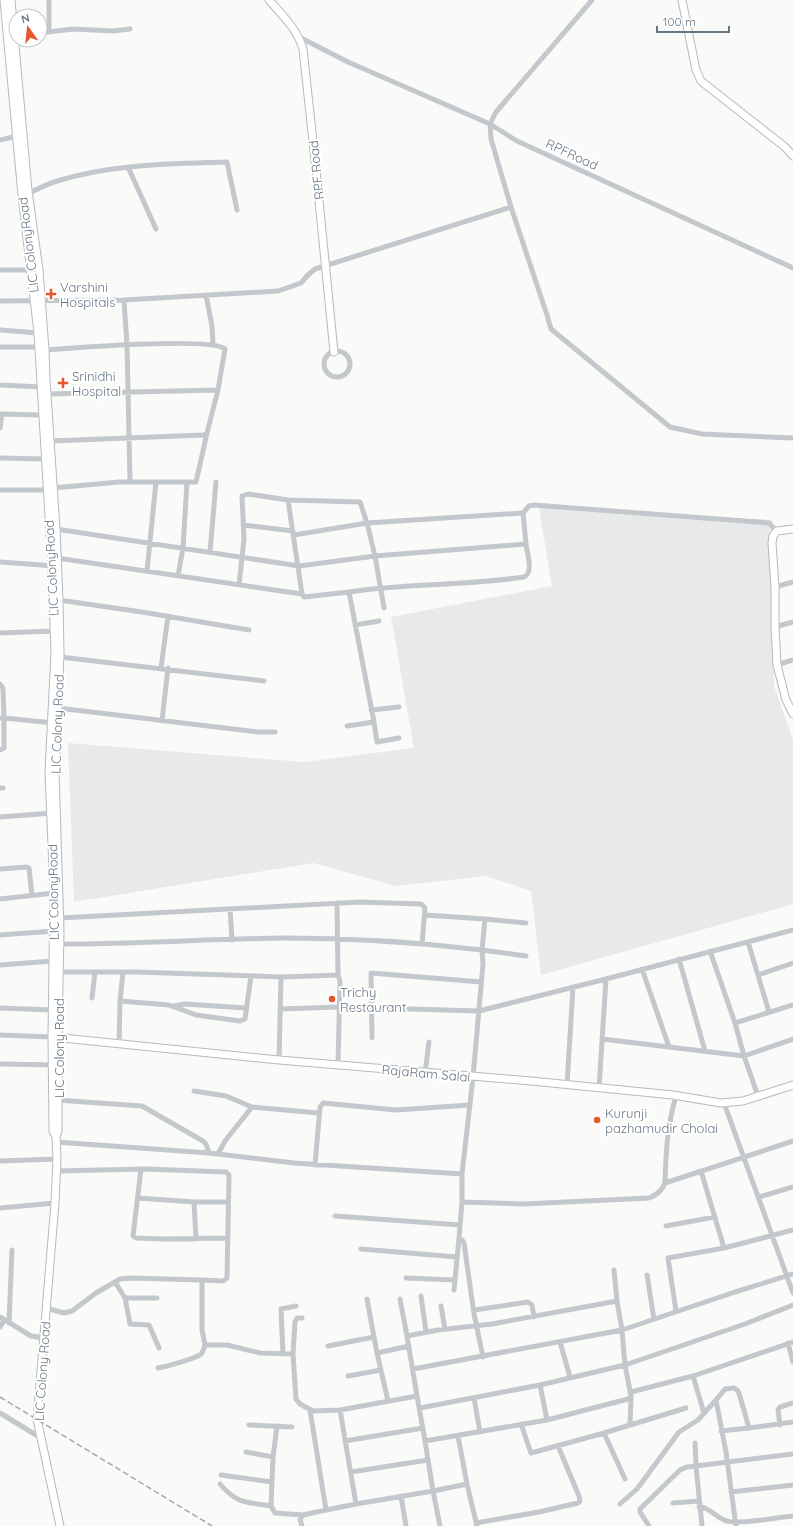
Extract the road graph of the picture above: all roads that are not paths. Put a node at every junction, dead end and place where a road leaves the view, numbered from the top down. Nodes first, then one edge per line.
1 (4, 0) edge
2 (49, 0) edge
3 (269, 0) edge
4 (592, 0) edge
5 (682, 0) edge
6 (8, 24) edge
7 (130, 29) dead end
8 (49, 32) joint
9 (299, 37) junction
10 (12, 48) joint
11 (490, 124) junction
12 (17, 136) junction
13 (0, 140) edge
14 (793, 156) edge
15 (128, 167) junction
16 (26, 194) junction
17 (511, 207) junction
18 (237, 210) dead end
19 (156, 229) dead end
20 (326, 266) junction
21 (793, 268) edge
22 (0, 270) edge
23 (31, 270) junction
24 (206, 295) junction
25 (124, 300) junction
26 (0, 301) edge
27 (38, 301) junction
28 (0, 330) edge
29 (38, 333) junction
30 (213, 344) junction
31 (127, 345) junction
32 (0, 347) edge
33 (42, 348) junction
34 (334, 352) junction
35 (0, 385) edge
36 (41, 387) junction
37 (218, 390) junction
38 (127, 392) junction
39 (47, 394) junction
40 (1, 414) edge
41 (42, 415) junction
42 (0, 428) edge
43 (206, 433) junction
44 (130, 438) junction
45 (793, 438) edge
46 (49, 446) junction
47 (0, 458) edge
48 (46, 459) junction
49 (130, 482) junction
50 (156, 482) junction
51 (187, 482) junction
52 (216, 482) dead end
53 (51, 489) junction
54 (0, 490) edge
55 (288, 500) junction
56 (523, 513) junction
57 (367, 523) junction
58 (243, 525) junction
59 (56, 529) junction
60 (793, 529) edge
61 (777, 531) junction
62 (294, 533) junction
63 (149, 543) junction
64 (526, 544) junction
65 (183, 548) junction
66 (210, 552) junction
67 (375, 556) junction
68 (242, 557) junction
69 (57, 558) junction
70 (0, 562) edge
71 (54, 566) junction
72 (299, 566) junction
73 (147, 571) junction
74 (178, 576) junction
75 (793, 582) edge
76 (240, 585) junction
77 (381, 587) junction
78 (775, 588) junction
79 (349, 592) junction
80 (302, 594) junction
81 (59, 600) junction
82 (384, 608) dead end
83 (168, 616) junction
84 (379, 621) dead end
85 (793, 622) edge
86 (355, 625) junction
87 (775, 627) junction
88 (248, 630) dead end
89 (54, 631) junction
90 (0, 632) edge
91 (58, 654) junction
92 (793, 660) edge
93 (777, 665) junction
94 (162, 668) junction
95 (168, 668) junction
96 (264, 681) dead end
97 (0, 684) edge
98 (789, 699) edge
99 (399, 707) dead end
100 (58, 708) junction
101 (371, 710) junction
102 (793, 714) edge
103 (2, 718) edge
104 (162, 720) junction
105 (374, 722) junction
106 (55, 724) junction
107 (347, 726) dead end
108 (275, 732) dead end
109 (399, 738) dead end
110 (0, 750) edge
111 (54, 813) junction
112 (0, 817) edge
113 (0, 869) edge
114 (54, 893) junction
115 (32, 895) junction
116 (0, 899) edge
117 (338, 904) junction
118 (230, 909) junction
119 (425, 914) junction
120 (485, 919) junction
121 (526, 923) dead end
122 (57, 924) junction
123 (793, 930) edge
124 (0, 935) edge
125 (232, 940) junction
126 (338, 940) junction
127 (748, 942) junction
128 (60, 944) junction
129 (422, 944) junction
130 (482, 950) junction
131 (710, 951) junction
132 (526, 956) dead end
133 (679, 959) junction
134 (53, 961) junction
135 (793, 963) edge
136 (0, 965) edge
137 (642, 969) junction
138 (59, 972) junction
139 (94, 972) junction
140 (123, 972) junction
141 (338, 975) junction
142 (758, 975) junction
143 (251, 976) junction
144 (281, 977) junction
145 (606, 978) junction
146 (481, 982) junction
147 (573, 987) junction
148 (92, 998) dead end
149 (120, 1001) junction
150 (793, 1005) edge
151 (174, 1006) junction
152 (339, 1007) junction
153 (0, 1008) edge
154 (246, 1008) junction
155 (280, 1008) junction
156 (371, 1008) junction
157 (52, 1010) junction
158 (479, 1011) junction
159 (769, 1012) junction
160 (735, 1023) junction
161 (0, 1035) edge
162 (55, 1037) junction
163 (372, 1038) dead end
164 (602, 1039) junction
165 (793, 1039) edge
166 (429, 1042) dead end
167 (119, 1044) junction
168 (669, 1047) junction
169 (705, 1051) junction
170 (744, 1056) junction
171 (279, 1060) junction
172 (0, 1064) edge
173 (55, 1065) junction
174 (338, 1065) junction
175 (425, 1073) junction
176 (473, 1077) junction
177 (567, 1084) junction
178 (793, 1085) edge
179 (599, 1088) junction
180 (194, 1092) dead end
181 (676, 1096) junction
182 (758, 1096) junction
183 (55, 1100) junction
184 (724, 1103) junction
185 (470, 1105) junction
186 (252, 1107) junction
187 (319, 1113) junction
188 (56, 1139) junction
189 (793, 1141) edge
190 (209, 1153) junction
191 (218, 1154) junction
192 (744, 1157) junction
193 (57, 1160) junction
194 (0, 1161) edge
195 (315, 1164) junction
196 (141, 1169) junction
197 (56, 1171) junction
198 (701, 1171) junction
199 (462, 1174) junction
200 (665, 1183) junction
201 (793, 1187) edge
202 (759, 1197) junction
203 (138, 1198) junction
204 (194, 1202) junction
205 (228, 1202) junction
206 (462, 1202) junction
207 (55, 1203) junction
208 (0, 1208) edge
209 (335, 1216) dead end
210 (715, 1217) junction
211 (460, 1225) junction
212 (666, 1226) dead end
213 (793, 1230) edge
214 (773, 1236) junction
215 (227, 1238) junction
216 (459, 1238) junction
217 (196, 1239) junction
218 (724, 1248) junction
219 (12, 1250) dead end
220 (360, 1250) dead end
221 (457, 1257) junction
222 (614, 1270) dead end
223 (793, 1274) edge
224 (647, 1275) dead end
225 (787, 1276) junction
226 (406, 1278) dead end
227 (202, 1280) junction
228 (455, 1280) junction
229 (115, 1282) junction
230 (454, 1290) dead end
231 (793, 1292) edge
232 (420, 1296) dead end
233 (125, 1298) junction
234 (157, 1298) dead end
235 (400, 1299) dead end
236 (367, 1300) dead end
237 (617, 1301) junction
238 (793, 1305) edge
239 (296, 1306) dead end
240 (441, 1306) dead end
241 (46, 1308) junction
242 (474, 1310) junction
243 (676, 1311) junction
244 (534, 1316) junction
245 (302, 1318) dead end
246 (654, 1319) junction
247 (4, 1320) edge
248 (476, 1325) junction
249 (0, 1327) edge
250 (445, 1329) junction
251 (622, 1330) junction
252 (426, 1332) junction
253 (407, 1336) junction
254 (374, 1337) junction
255 (44, 1338) junction
256 (560, 1342) junction
257 (791, 1343) edge
258 (205, 1345) junction
259 (328, 1346) dead end
260 (409, 1346) junction
261 (159, 1348) dead end
262 (377, 1352) junction
263 (283, 1354) junction
264 (293, 1354) junction
265 (483, 1357) junction
266 (793, 1362) edge
267 (625, 1365) junction
268 (158, 1368) dead end
269 (413, 1369) junction
270 (381, 1370) junction
271 (348, 1376) dead end
272 (693, 1376) junction
273 (570, 1377) junction
274 (540, 1385) junction
275 (631, 1395) junction
276 (417, 1396) junction
277 (474, 1398) junction
278 (716, 1400) junction
279 (388, 1401) junction
280 (793, 1403) edge
281 (420, 1408) junction
282 (686, 1408) dead end
283 (310, 1410) junction
284 (340, 1410) junction
285 (0, 1413) edge
286 (704, 1413) junction
287 (547, 1420) junction
288 (793, 1422) edge
289 (521, 1424) junction
290 (249, 1425) dead end
291 (630, 1425) junction
292 (780, 1425) junction
293 (277, 1426) junction
294 (292, 1427) dead end
295 (423, 1428) junction
296 (749, 1428) junction
297 (721, 1431) junction
298 (480, 1432) junction
299 (604, 1433) junction
300 (458, 1436) junction
301 (41, 1438) junction
302 (345, 1441) junction
303 (425, 1441) junction
304 (695, 1443) dead end
305 (558, 1446) junction
306 (246, 1452) dead end
307 (793, 1454) edge
308 (273, 1457) junction
309 (428, 1460) junction
310 (727, 1462) junction
311 (696, 1466) junction
312 (350, 1472) junction
313 (221, 1475) dead end
314 (625, 1479) dead end
315 (272, 1482) junction
316 (220, 1484) dead end
317 (467, 1484) junction
318 (793, 1484) edge
319 (434, 1491) junction
320 (731, 1492) junction
321 (402, 1496) junction
322 (699, 1501) junction
323 (673, 1503) dead end
324 (356, 1504) junction
325 (620, 1504) dead end
326 (271, 1506) junction
327 (700, 1507) junction
328 (326, 1510) junction
329 (303, 1515) junction
330 (793, 1516) edge
331 (736, 1524) edge
332 (476, 1525) edge
333 (60, 1526) edge
334 (302, 1526) edge
335 (406, 1526) edge
336 (440, 1526) edge
337 (649, 1526) edge
338 (702, 1526) edge

1 - 6 main road, LIC ColonyRoad
2 - 8 street
3 - 9 main road, RPF Road
4 - 11 street
5 - 14 main road
7 - 8 street
9 - 11 street, RPFRoad
9 - 20 main road, RPF Road
10 - 12 main road, LIC ColonyRoad
10 - 16 main road, LIC ColonyRoad
11 - 17 street
11 - 21 street, RPFRoad
12 - 13 street
12 - 16 main road, LIC ColonyRoad
15 - 16 street
15 - 18 street
15 - 19 street
16 - 23 main road, LIC ColonyRoad
16 - 27 main road, LIC ColonyRoad
17 - 20 street
17 - 45 street
20 - 24 street
20 - 34 main road, RPF Road
22 - 23 street
23 - 27 main road, LIC ColonyRoad
24 - 25 street
24 - 30 street
25 - 27 street
25 - 31 street
26 - 27 street
27 - 29 main road, LIC ColonyRoad
27 - 33 main road, LIC ColonyRoad
28 - 29 street
29 - 33 main road, LIC ColonyRoad
30 - 31 street
30 - 37 street
31 - 33 street
31 - 38 street
32 - 33 street
33 - 36 main road, LIC ColonyRoad
33 - 39 main road, LIC ColonyRoad
34 - 34 street
35 - 36 street
36 - 41 main road, LIC ColonyRoad
37 - 38 street
37 - 43 street
38 - 39 street
38 - 44 street
39 - 46 main road, LIC ColonyRoad
40 - 41 street
40 - 42 street
41 - 46 main road, LIC ColonyRoad
43 - 44 street
43 - 51 street
44 - 46 street
44 - 49 street
46 - 48 main road, LIC ColonyRoad
46 - 53 main road, LIC ColonyRoad
47 - 48 street
48 - 53 main road, LIC ColonyRoad
49 - 50 street
49 - 53 street
50 - 51 street
50 - 63 street
51 - 65 street
52 - 66 street
53 - 54 street
53 - 59 main road, LIC ColonyRoad
53 - 71 main road, LIC ColonyRoad
55 - 57 street
55 - 58 street
55 - 62 street
56 - 57 street
56 - 61 street
56 - 64 street
57 - 62 street
57 - 67 street
58 - 62 street
58 - 68 street
59 - 63 street
59 - 69 main road, LIC ColonyRoad
60 - 61 main road
61 - 78 main road
62 - 72 street
63 - 65 street
63 - 73 street
64 - 67 street
64 - 77 street
65 - 66 street
65 - 74 street
66 - 68 street
67 - 72 street
67 - 77 street
68 - 72 street
68 - 76 street
69 - 71 main road, LIC ColonyRoad
69 - 73 street
70 - 71 street
71 - 81 main road, LIC Colony Road
71 - 89 main road, LIC ColonyRoad
72 - 80 street
73 - 74 street
74 - 76 street
75 - 78 street
76 - 80 street
77 - 79 street
77 - 82 street
78 - 87 main road
79 - 80 street
79 - 86 street
81 - 83 street
81 - 91 main road, LIC Colony Road
83 - 88 street
83 - 94 street
84 - 86 street
85 - 87 street
86 - 101 street
87 - 93 main road
89 - 90 street
89 - 91 main road, LIC ColonyRoad
91 - 94 street
91 - 100 main road, LIC Colony Road
91 - 106 main road, LIC ColonyRoad
92 - 93 street
93 - 98 main road
94 - 95 street
95 - 96 street
95 - 104 street
97 - 103 street
98 - 102 main road
99 - 101 street
100 - 104 street
100 - 106 main road, LIC Colony Road
101 - 105 street
103 - 106 street
103 - 110 street
104 - 108 street
105 - 107 street
105 - 109 street
106 - 111 main road, LIC ColonyRoad
111 - 112 street
111 - 114 main road, LIC ColonyRoad
111 - 122 main road, LIC Colony Road
113 - 115 street
114 - 115 street
114 - 122 main road, LIC ColonyRoad
115 - 116 street
117 - 118 street
117 - 119 street
117 - 126 street
118 - 122 street
118 - 125 street
119 - 120 street
119 - 129 street
120 - 121 street
120 - 130 street
122 - 124 street
122 - 128 main road, LIC Colony Road
122 - 134 main road, LIC ColonyRoad
123 - 127 street
125 - 126 street
125 - 128 street
126 - 129 street
126 - 141 street
127 - 131 street
127 - 142 street
128 - 138 main road, LIC Colony Road
129 - 130 street
130 - 132 street
130 - 146 street
131 - 133 street
131 - 160 street
133 - 137 street
133 - 169 street
134 - 136 street
134 - 157 main road, LIC ColonyRoad
135 - 142 street
137 - 145 street
137 - 168 street
138 - 139 street
138 - 162 main road, LIC Colony Road
139 - 140 street
139 - 148 street
140 - 143 street
140 - 149 street
141 - 144 street
141 - 152 street
142 - 159 street
143 - 144 street
143 - 154 street
144 - 155 street
145 - 147 street
145 - 164 street
146 - 156 street
146 - 158 street
147 - 158 street
147 - 177 street
149 - 151 street
149 - 167 street
150 - 159 street
151 - 154 street
151 - 154 street
152 - 155 street
152 - 156 street
152 - 174 street
153 - 157 street
155 - 171 street
156 - 158 street
156 - 163 street
157 - 162 main road, LIC ColonyRoad
158 - 176 street
159 - 160 street
160 - 170 street
161 - 162 street
162 - 167 main road, RajaRam Salai
162 - 173 main road, LIC Colony Road
164 - 168 street
164 - 179 street
165 - 170 street
166 - 175 street
167 - 171 main road, RajaRam Salai
168 - 169 street
169 - 170 street
170 - 182 street
171 - 174 main road, RajaRam Salai
172 - 173 street
173 - 183 main road
174 - 175 main road, RajaRam Salai
175 - 176 main road, RajaRam Salai
176 - 177 main road, RajaRam Salai
176 - 185 street
177 - 179 main road, RajaRam Salai
178 - 182 main road, RajaRam Salai
179 - 181 main road, RajaRam Salai
180 - 186 street
181 - 184 main road, RajaRam Salai
181 - 200 street
182 - 184 main road, RajaRam Salai
183 - 188 main road
183 - 190 street
184 - 192 street
185 - 187 street
185 - 199 street
186 - 187 street
186 - 191 street
187 - 195 street
188 - 190 street
188 - 193 main road, LIC Colony Road
189 - 192 street
190 - 191 street
191 - 195 street
192 - 198 street
192 - 202 street
193 - 194 street
193 - 197 main road, LIC Colony Road
195 - 199 street
196 - 197 street
196 - 203 street
196 - 205 street
197 - 207 main road, LIC Colony Road
198 - 200 street
198 - 210 street
199 - 206 street
200 - 206 street
201 - 202 street
202 - 214 street
203 - 204 street
203 - 217 street
204 - 205 street
204 - 217 street
205 - 215 street
206 - 211 street
207 - 208 street
207 - 241 main road, LIC Colony Road
209 - 211 street
210 - 212 street
210 - 218 street
211 - 216 street
213 - 214 street
214 - 218 street
214 - 225 street
215 - 217 street
215 - 227 street
216 - 221 street
216 - 242 street
218 - 243 street
219 - 247 street
220 - 221 street
221 - 228 street
222 - 237 street
223 - 225 street
224 - 246 street
225 - 231 street
225 - 243 street
226 - 228 street
227 - 229 street
227 - 258 street
228 - 230 street
229 - 233 street
229 - 241 street
232 - 252 street
233 - 234 street
233 - 261 street
235 - 253 street
236 - 254 street
237 - 244 street
237 - 251 street
238 - 267 street
239 - 263 street
240 - 250 street
241 - 255 main road, LIC Colony Road
242 - 244 street
242 - 248 street
243 - 246 street
244 - 248 street
245 - 264 street
246 - 251 street
247 - 249 street
247 - 255 street
248 - 250 street
248 - 265 street
250 - 252 street
251 - 256 street
251 - 267 street
252 - 253 street
253 - 260 street
254 - 259 street
254 - 262 street
255 - 301 main road, LIC Colony Road
256 - 265 street
256 - 273 street
257 - 266 street
257 - 272 street
258 - 263 street
258 - 268 street
260 - 262 street
260 - 269 street
262 - 270 street
263 - 264 street
264 - 283 street
265 - 269 street
267 - 273 street
267 - 275 street
269 - 276 street
270 - 271 street
270 - 279 street
272 - 275 street
272 - 286 street
273 - 274 street
274 - 277 street
274 - 287 street
275 - 287 street
275 - 291 street
276 - 279 street
276 - 281 street
277 - 281 street
277 - 298 street
278 - 286 street
278 - 296 street
278 - 297 street
279 - 284 street
280 - 292 street
281 - 295 street
282 - 291 street
283 - 284 street
283 - 328 street
284 - 302 street
285 - 301 street
286 - 325 street
287 - 289 street
288 - 292 street
289 - 298 street
289 - 305 street
290 - 293 street
291 - 299 street
292 - 296 street
293 - 294 street
293 - 308 street
295 - 302 street
295 - 303 street
296 - 297 street
297 - 310 street
298 - 300 street
299 - 305 street
299 - 314 street
300 - 303 street
300 - 317 street
301 - 333 main road, LIC Colony Road
302 - 312 street
303 - 309 street
304 - 311 street
305 - 332 street
306 - 308 street
307 - 310 street
308 - 315 street
309 - 312 street
309 - 319 street
310 - 311 street
310 - 320 street
311 - 322 street
311 - 337 street
312 - 324 street
313 - 315 street
315 - 326 street
316 - 326 street
317 - 319 street
317 - 332 street
318 - 320 street
319 - 321 street
319 - 336 street
320 - 331 street
321 - 324 street
321 - 335 street
322 - 323 street
322 - 327 street
324 - 328 street
326 - 329 street
327 - 331 street
327 - 338 street
328 - 329 street
329 - 334 street
330 - 331 street

